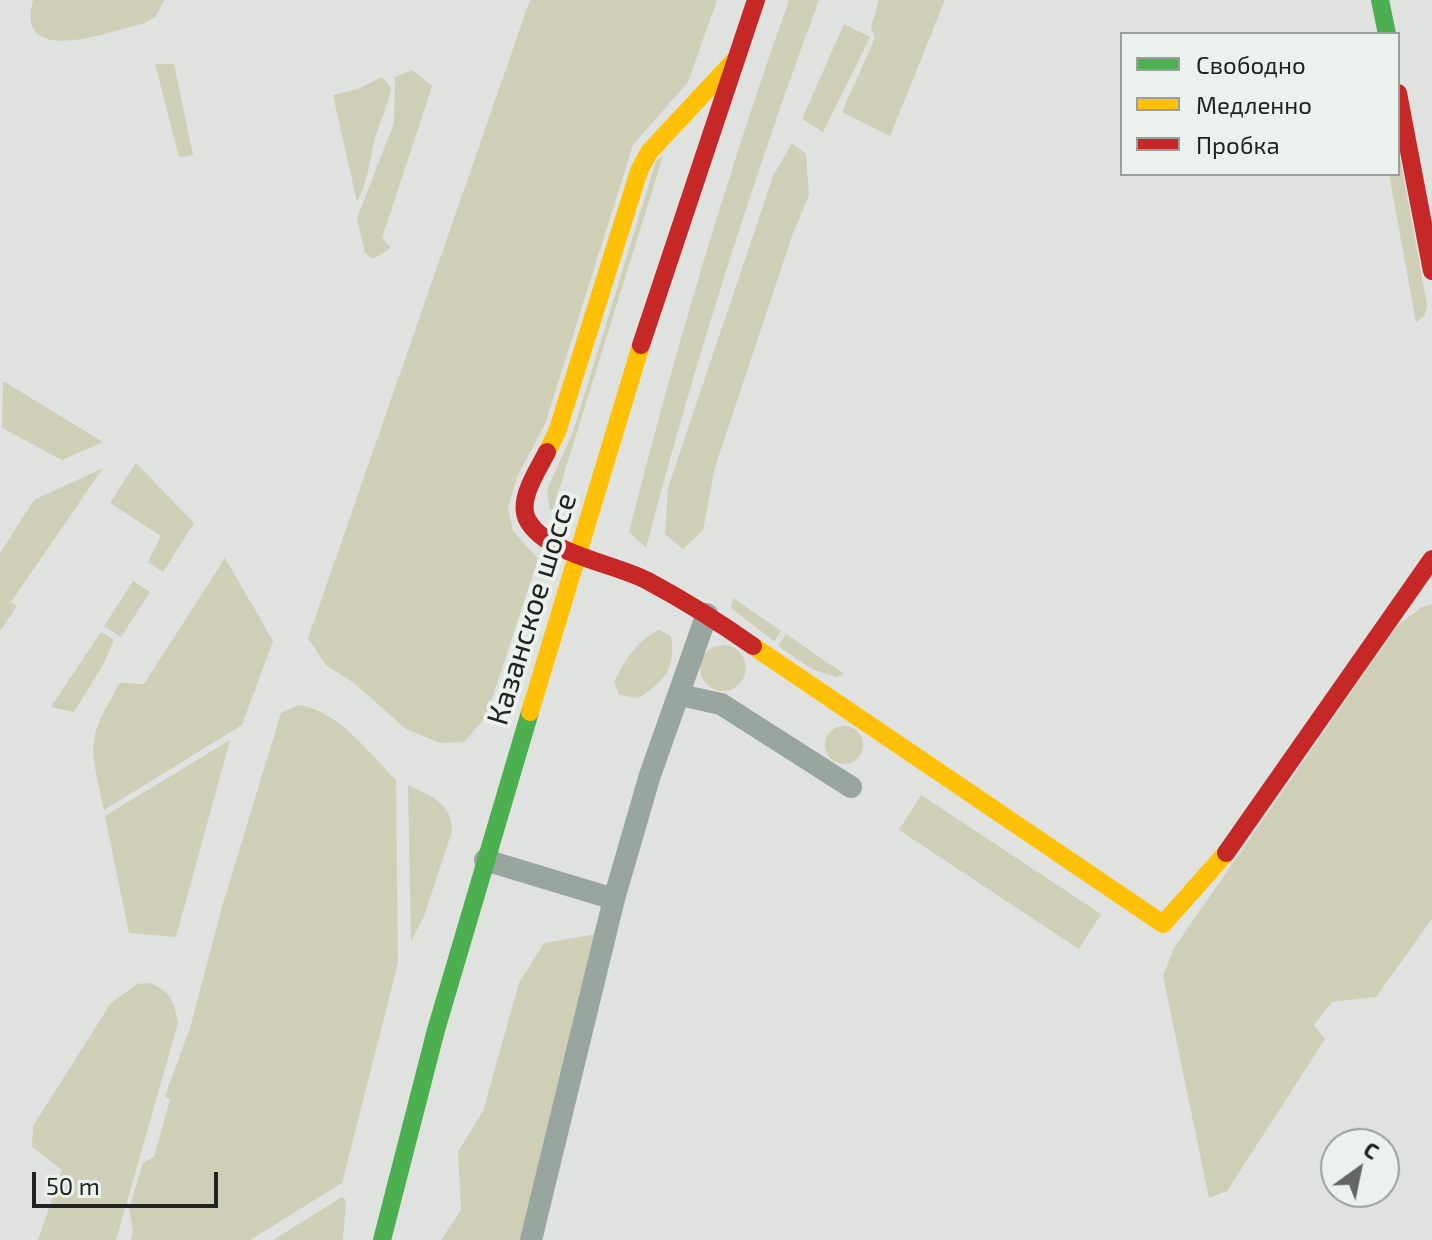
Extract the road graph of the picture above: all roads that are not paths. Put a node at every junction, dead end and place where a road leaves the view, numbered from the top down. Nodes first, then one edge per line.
1 (756, 0) edge
2 (1380, 0) edge
3 (1387, 32) edge
4 (733, 62) junction
5 (1400, 103) edge
6 (1432, 271) edge
7 (577, 555) junction
8 (1432, 559) edge
9 (1424, 580) edge
10 (707, 614) junction
11 (680, 695) junction
12 (851, 787) dead end
13 (485, 860) junction
14 (614, 899) junction
15 (382, 1240) edge
16 (531, 1240) edge

1 - 4 street, Казанское шоссе
2 - 3 street
4 - 7 street, Казанское шоссе
4 - 7 street
5 - 6 street
7 - 10 street
7 - 13 street, Казанское шоссе
8 - 9 street
9 - 10 street
10 - 11 street
11 - 12 street
11 - 14 street
13 - 14 street
13 - 15 street, Казанское шоссе
14 - 16 street

